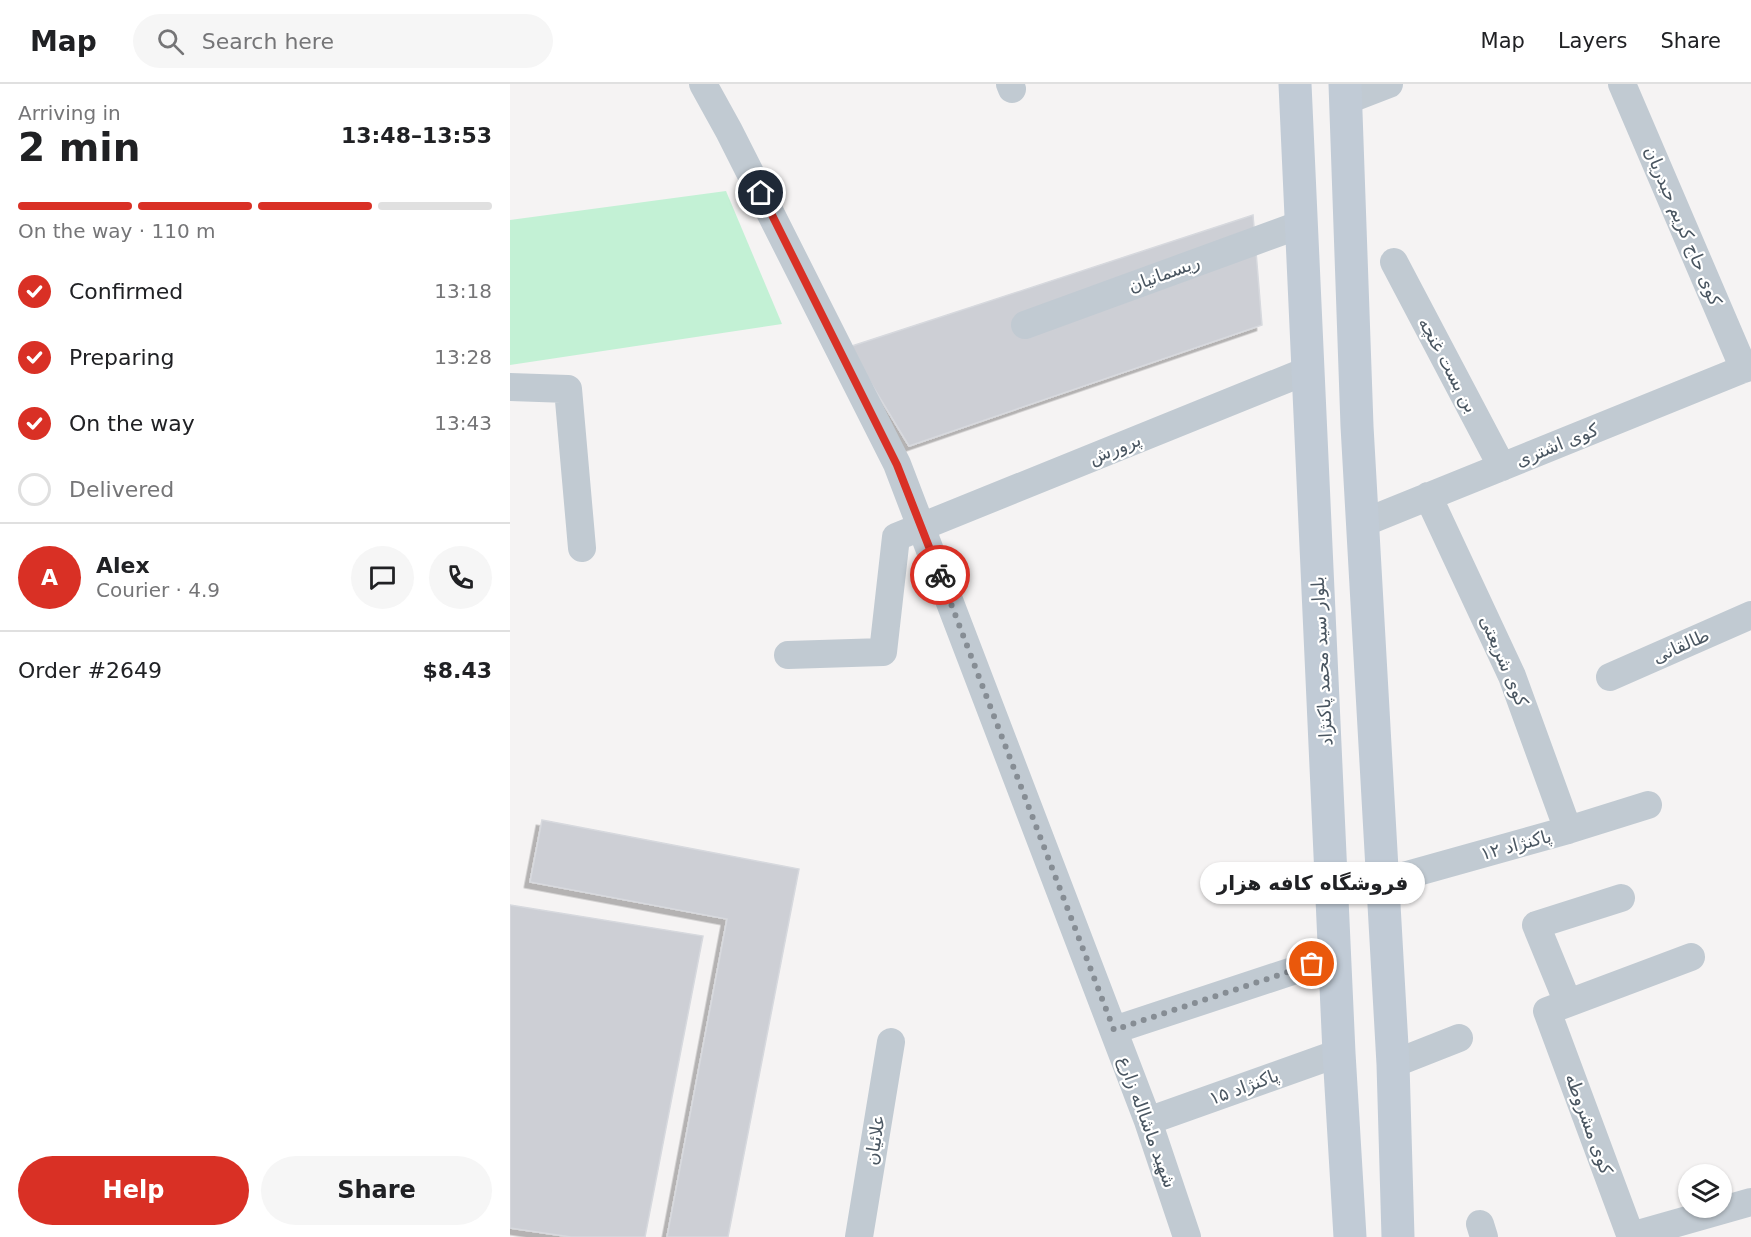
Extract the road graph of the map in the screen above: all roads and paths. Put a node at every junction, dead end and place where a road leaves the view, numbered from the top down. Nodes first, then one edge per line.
1 (703, 84) edge
2 (1296, 84) edge
3 (1389, 84) edge
4 (1622, 84) edge
5 (1345, 93) edge
6 (1302, 224) junction
7 (1394, 262) dead end
8 (1025, 325) dead end
9 (1747, 367) edge
10 (1309, 370) junction
11 (510, 387) edge
12 (1502, 467) junction
13 (1428, 496) junction
14 (1363, 523) junction
15 (922, 527) junction
16 (582, 548) dead end
17 (1751, 615) edge
18 (788, 655) dead end
19 (1610, 677) dead end
20 (1648, 805) dead end
21 (1569, 830) junction
22 (1382, 882) junction
23 (1621, 898) dead end
24 (1335, 957) junction
25 (1691, 957) dead end
26 (1388, 990) junction
27 (1337, 998) junction
28 (1558, 1007) junction
29 (1114, 1030) junction
30 (1459, 1038) dead end
31 (891, 1042) dead end
32 (1339, 1053) junction
33 (1393, 1064) junction
34 (1149, 1121) junction
35 (1751, 1202) edge
36 (859, 1237) edge
37 (1187, 1237) edge
38 (1350, 1237) edge
39 (1398, 1237) edge
40 (1631, 1237) edge

1 - 15 street, شهید ماشااله زارع
2 - 6 main road, بلوار سید محمد پاکنژاد
3 - 5 street
4 - 9 street, کوی حاج کریم حیدریان
5 - 14 main road
6 - 8 street, ریسمانیان
6 - 10 main road, بلوار سید محمد پاکنژاد
7 - 12 street, بن بست غنچه
9 - 12 street, کوی اشتری
10 - 15 street, پرورش
10 - 24 main road, بلوار سید محمد پاکنژاد
11 - 16 street
12 - 13 street, کوی اشتری
13 - 14 street, کوی اشتری
13 - 21 street, کوی شریعتی
14 - 22 main road
15 - 18 street, پرورش
15 - 29 street, شهید ماشااله زارع
17 - 19 street, طالقانی
20 - 21 street, پاکنژاد ۱۲
21 - 22 street, پاکنژاد ۱۲
22 - 26 main road
23 - 28 street, کوی مشروطه
24 - 27 main road, بلوار سید محمد پاکنژاد
24 - 29 street
25 - 28 street
26 - 27 main road
26 - 33 main road
27 - 32 main road, بلوار سید محمد پاکنژاد
28 - 40 street, کوی مشروطه
29 - 34 street, شهید ماشااله زارع
30 - 33 street
31 - 36 street, علائیان
32 - 34 street, پاکنژاد ۱۵
32 - 38 main road, بلوار سید محمد پاکنژاد
33 - 39 main road
34 - 37 street, شهید ماشااله زارع
35 - 40 street

